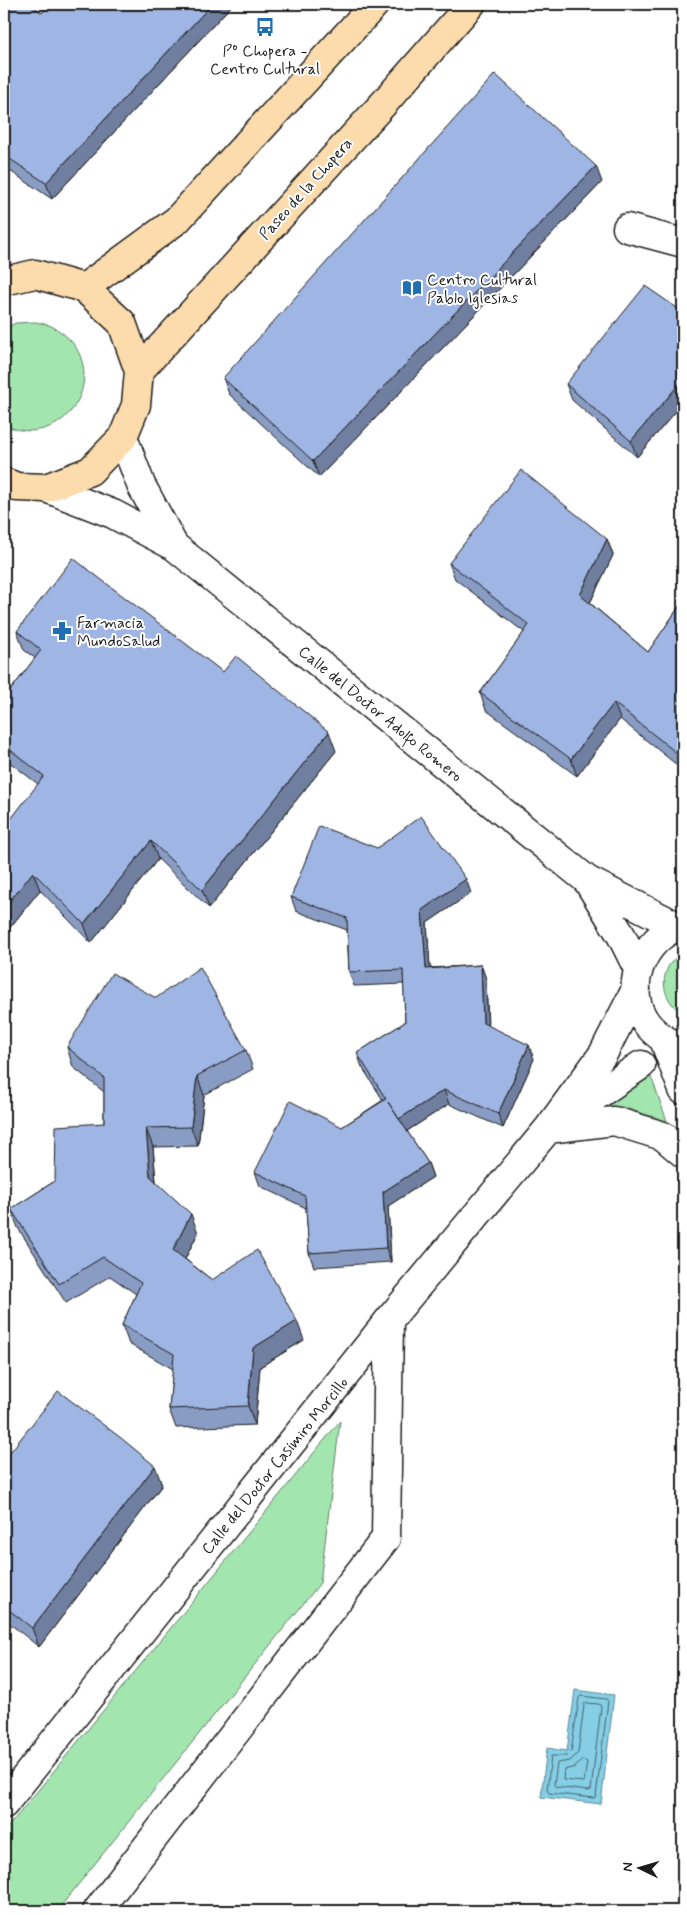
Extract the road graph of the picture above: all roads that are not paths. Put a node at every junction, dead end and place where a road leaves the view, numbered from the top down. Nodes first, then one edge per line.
1 (375, 4) edge
2 (470, 4) edge
3 (627, 228) dead end
4 (683, 244) edge
5 (4, 281) edge
6 (84, 288) junction
7 (139, 371) junction
8 (123, 437) junction
9 (46, 488) junction
10 (8, 492) edge
11 (174, 546) junction
12 (587, 880) junction
13 (680, 926) edge
14 (637, 979) junction
15 (674, 1044) edge
16 (641, 1065) dead end
17 (683, 1090) edge
18 (548, 1129) junction
19 (683, 1153) edge
20 (389, 1320) junction
21 (4, 1804) edge
22 (97, 1911) edge

1 - 6 main road
2 - 7 main road, Paseo de la Chopera
3 - 4 street
5 - 6 main road
6 - 7 main road
7 - 8 main road
8 - 9 main road
8 - 11 street
9 - 10 main road
9 - 11 street
11 - 12 street, Calle del Doctor Adolfo Romero
12 - 13 street, Calle del Doctor Adolfo Romero
12 - 14 street, Calle del Doctor Adolfo Romero
13 - 14 street, Calle del Doctor Casimiro Morcillo
14 - 15 street, Calle del Doctor Adolfo Romero
14 - 18 street, Calle del Doctor Casimiro Morcillo
15 - 17 street
16 - 18 street, Calle del Doctor Casimiro Morcillo
18 - 19 street
18 - 20 street, Calle del Doctor Casimiro Morcillo
20 - 21 street, Calle del Doctor Casimiro Morcillo
20 - 22 street

